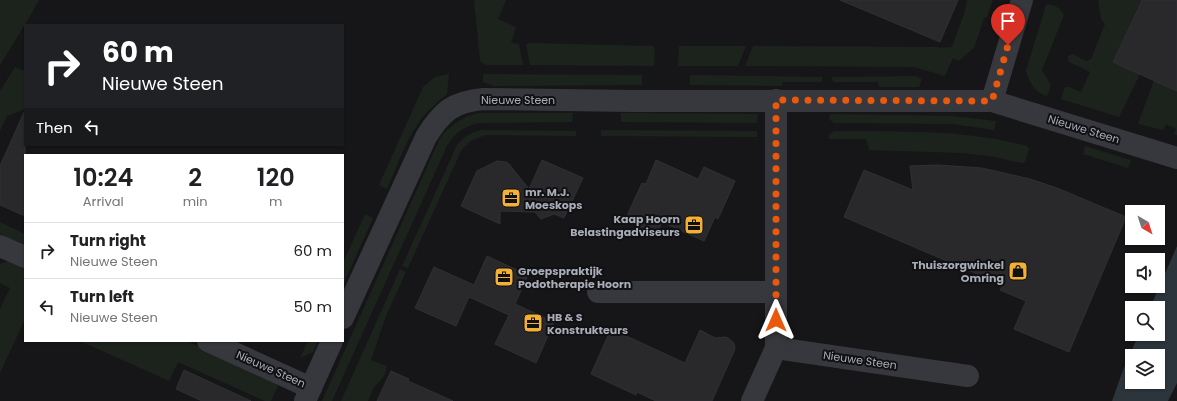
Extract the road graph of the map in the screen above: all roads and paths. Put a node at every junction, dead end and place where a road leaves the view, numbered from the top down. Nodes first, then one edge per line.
1 (1022, 0) edge
2 (776, 100) junction
3 (992, 101) junction
4 (1177, 158) edge
5 (0, 246) edge
6 (24, 257) edge
7 (598, 292) dead end
8 (776, 292) junction
9 (344, 316) edge
10 (210, 342) edge
11 (332, 342) edge
12 (776, 348) junction
13 (968, 376) dead end
14 (308, 394) edge
15 (752, 401) edge

1 - 3 street
2 - 3 street, Nieuwe Steen
2 - 8 street
2 - 9 street, Nieuwe Steen
3 - 4 street, Nieuwe Steen
5 - 6 street
7 - 8 street
8 - 12 street
10 - 14 street, Nieuwe Steen
11 - 14 street, Nieuwe Steen
12 - 13 street, Nieuwe Steen
12 - 15 street

